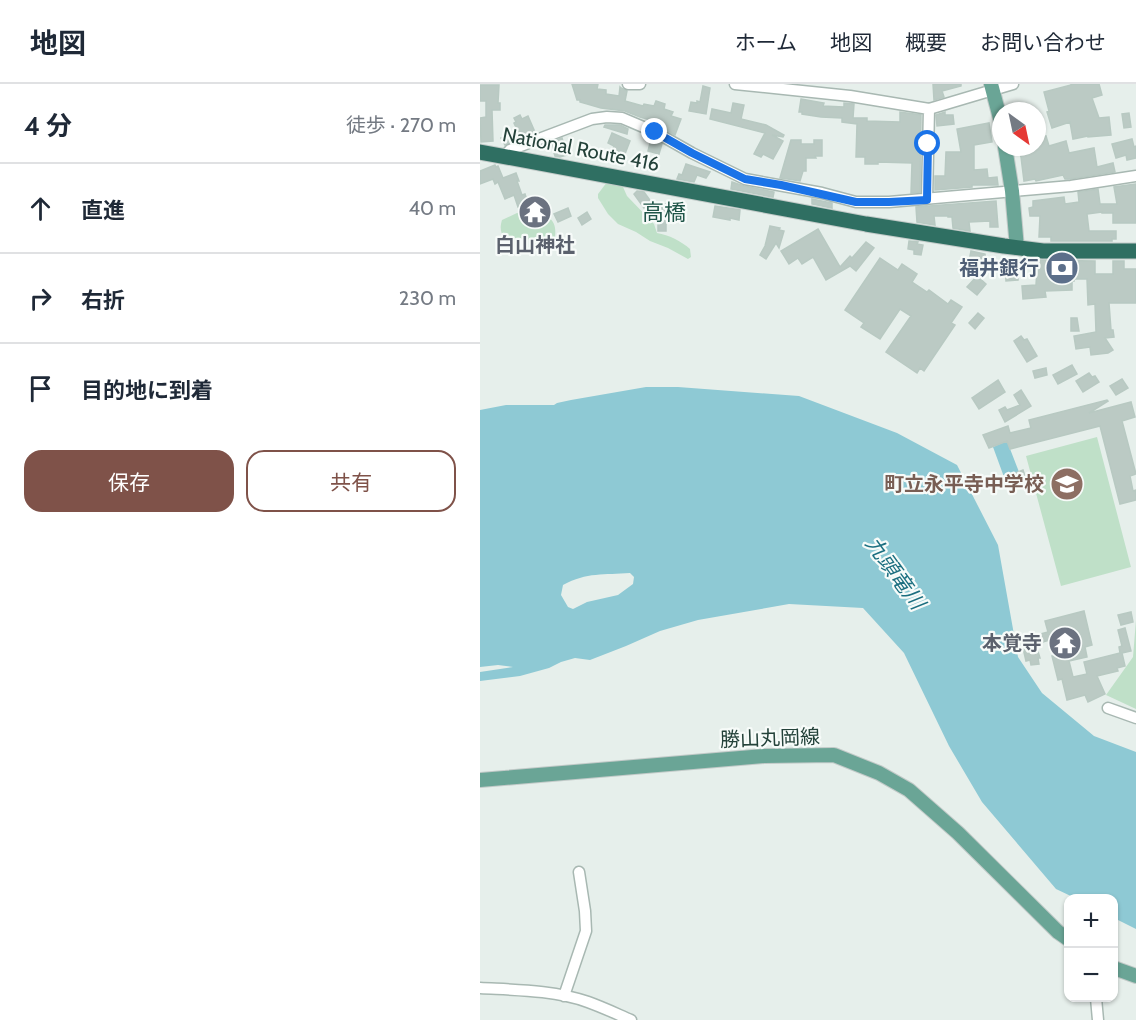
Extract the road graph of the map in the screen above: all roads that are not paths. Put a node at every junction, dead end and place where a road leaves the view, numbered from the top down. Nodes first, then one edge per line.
1 (628, 84) edge
2 (640, 84) edge
3 (735, 84) edge
4 (1013, 84) edge
5 (992, 87) edge
6 (996, 102) edge
7 (929, 109) junction
8 (482, 155) edge
9 (1006, 156) edge
10 (504, 157) junction
11 (1136, 176) edge
12 (1012, 191) junction
13 (927, 200) junction
14 (1017, 248) junction
15 (1136, 251) edge
16 (1108, 708) dead end
17 (1136, 718) edge
18 (480, 780) edge
19 (579, 872) dead end
20 (1064, 936) edge
21 (1118, 970) edge
22 (1136, 976) edge
23 (480, 988) edge
24 (564, 996) junction
25 (1096, 1002) edge
26 (631, 1020) edge
27 (1098, 1020) edge

1 - 2 street
3 - 7 street
4 - 5 street
5 - 6 main road
5 - 7 street
7 - 13 street
8 - 10 highway, National Route 416
9 - 12 main road
10 - 13 street
10 - 14 highway, National Route 416
11 - 12 street
12 - 13 street
12 - 14 main road
14 - 15 highway, National Route 416
16 - 17 street
18 - 20 main road, 勝山丸岡線
19 - 24 street
21 - 22 main road
23 - 24 street
24 - 26 street
25 - 27 street

